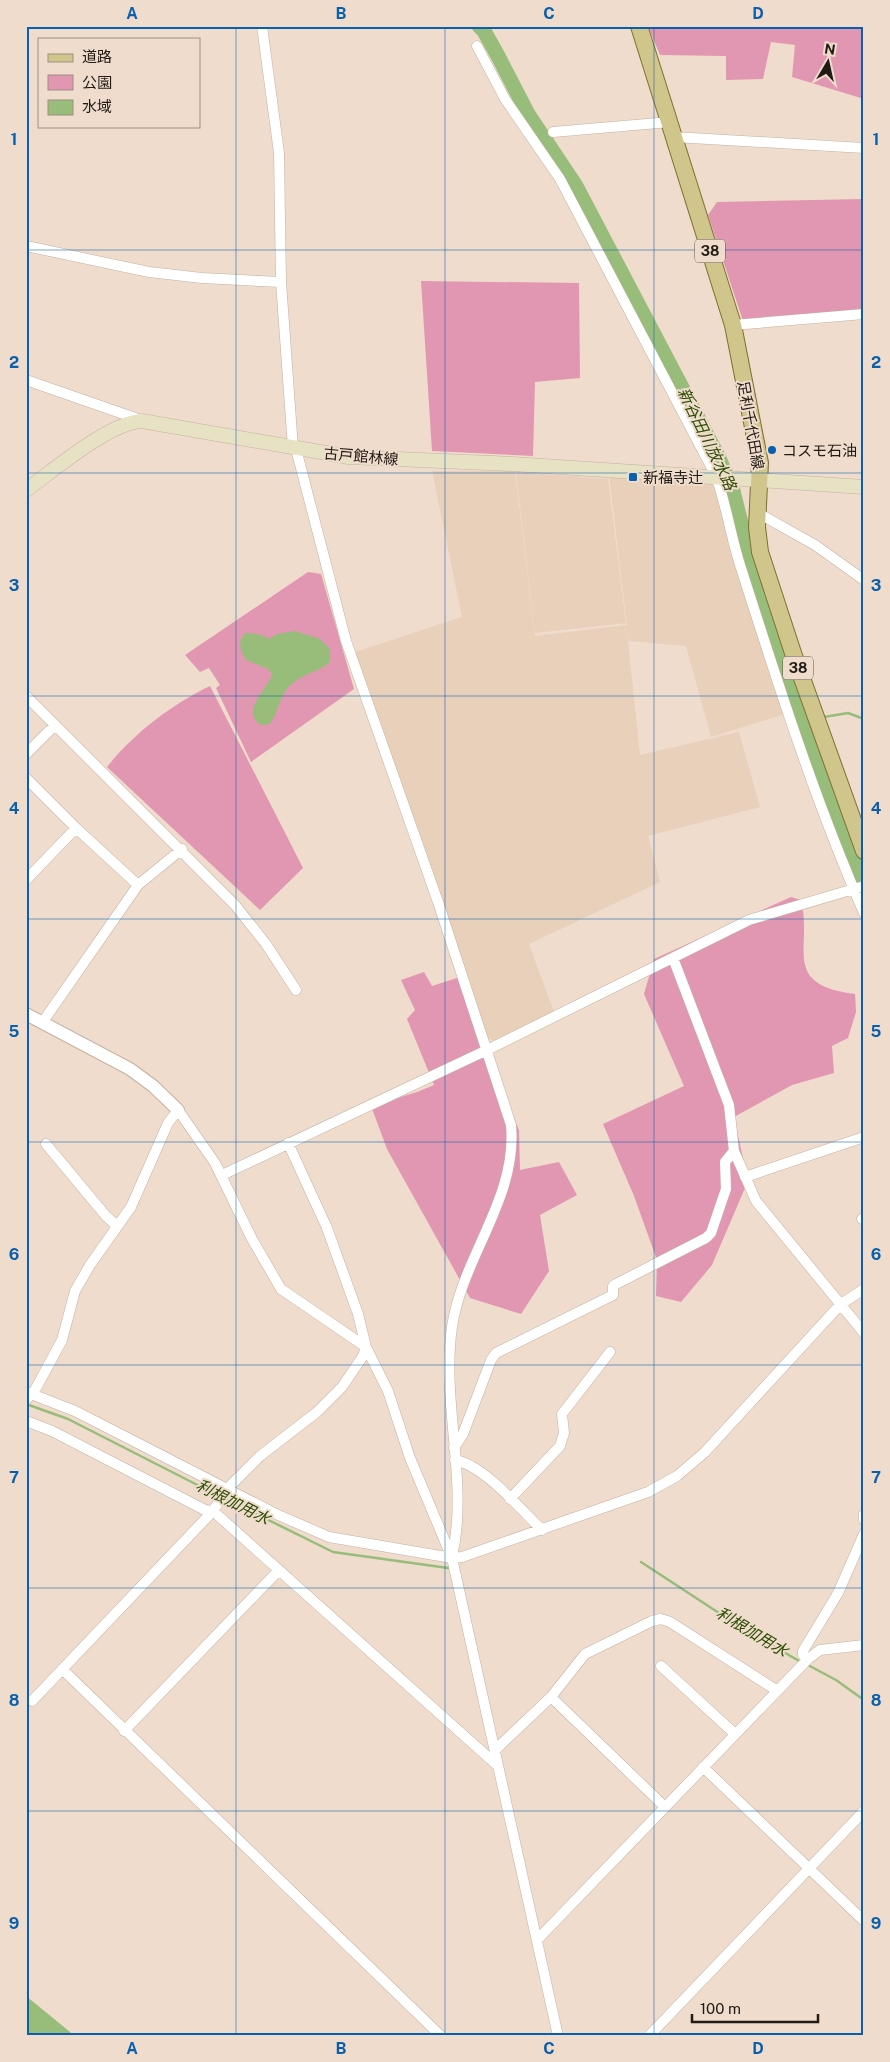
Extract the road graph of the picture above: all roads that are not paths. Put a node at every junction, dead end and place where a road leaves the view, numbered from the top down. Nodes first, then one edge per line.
1 (262, 26) edge
2 (639, 26) edge
3 (477, 46) dead end
4 (672, 130) junction
5 (553, 132) dead end
6 (864, 148) edge
7 (26, 246) edge
8 (281, 282) junction
9 (864, 314) edge
10 (733, 325) junction
11 (26, 380) edge
12 (142, 420) junction
13 (295, 449) junction
14 (718, 477) junction
15 (760, 480) junction
16 (864, 487) edge
17 (26, 490) edge
18 (758, 513) junction
19 (864, 580) edge
20 (26, 696) edge
21 (55, 725) junction
22 (26, 754) edge
23 (26, 778) edge
24 (76, 828) junction
25 (182, 849) junction
26 (864, 851) edge
27 (26, 880) edge
28 (138, 885) junction
29 (858, 888) edge
30 (864, 913) edge
31 (673, 958) junction
32 (296, 990) dead end
33 (26, 1014) edge
34 (42, 1023) junction
35 (485, 1051) junction
36 (178, 1110) junction
37 (864, 1137) edge
38 (288, 1143) junction
39 (46, 1144) dead end
40 (734, 1151) junction
41 (222, 1175) junction
42 (745, 1177) junction
43 (117, 1226) junction
44 (864, 1289) edge
45 (842, 1304) junction
46 (864, 1333) edge
47 (366, 1347) junction
48 (610, 1352) dead end
49 (28, 1395) edge
50 (26, 1421) edge
51 (454, 1448) junction
52 (455, 1460) junction
53 (223, 1495) junction
54 (510, 1499) junction
55 (213, 1511) junction
56 (864, 1514) edge
57 (864, 1520) edge
58 (542, 1530) junction
59 (864, 1534) edge
60 (452, 1558) junction
61 (278, 1571) junction
62 (864, 1645) edge
63 (808, 1659) junction
64 (661, 1666) dead end
65 (62, 1669) junction
66 (776, 1690) junction
67 (551, 1697) junction
68 (32, 1701) dead end
69 (124, 1731) junction
70 (735, 1734) junction
71 (495, 1750) junction
72 (498, 1766) junction
73 (703, 1767) junction
74 (665, 1807) junction
75 (864, 1811) edge
76 (808, 1867) junction
77 (864, 1921) edge
78 (537, 1940) junction
79 (441, 2036) edge
80 (558, 2036) edge
81 (649, 2036) edge

1 - 8 street
2 - 4 main road, 足利千代田線 / 38
3 - 14 street
4 - 5 street
4 - 6 street
4 - 10 main road, 足利千代田線 / 38
7 - 8 street
8 - 13 street
9 - 10 street
10 - 15 main road, 足利千代田線 / 38
11 - 12 street
12 - 13 main road, 古戸館林線
12 - 17 main road, 古戸館林線
13 - 14 main road, 古戸館林線
13 - 35 street
14 - 15 main road, 古戸館林線
14 - 29 street
15 - 16 main road
15 - 18 main road, 足利千代田線 / 38
18 - 19 street
18 - 26 main road, 足利千代田線 / 38
20 - 21 street
21 - 22 street
21 - 25 street
23 - 24 street
24 - 27 street
24 - 28 street
25 - 28 street
25 - 32 street
28 - 34 street
29 - 30 street
29 - 31 street
31 - 35 street
31 - 40 street
33 - 34 street
34 - 36 street
35 - 38 street
35 - 51 street
36 - 41 street
36 - 43 street
37 - 42 street
38 - 41 street
38 - 47 street
39 - 43 street
40 - 42 street
40 - 51 street
41 - 47 street
42 - 45 street
43 - 49 street
44 - 45 street
45 - 46 street
45 - 58 street
47 - 53 street
47 - 60 street
48 - 54 street
49 - 53 street
50 - 55 street
51 - 52 street
52 - 54 street
52 - 60 street
53 - 55 street
53 - 60 street
54 - 58 street
55 - 61 street
55 - 65 street
56 - 57 street
58 - 60 street
59 - 63 street
60 - 71 street
61 - 69 street
61 - 72 street
62 - 63 street
63 - 66 street
64 - 70 street
65 - 68 street
65 - 69 street
66 - 67 street
66 - 70 street
67 - 71 street
67 - 74 street
69 - 79 street
70 - 73 street
71 - 72 street
72 - 78 street
73 - 74 street
73 - 76 street
74 - 78 street
75 - 76 street
76 - 77 street
76 - 81 street
78 - 80 street

